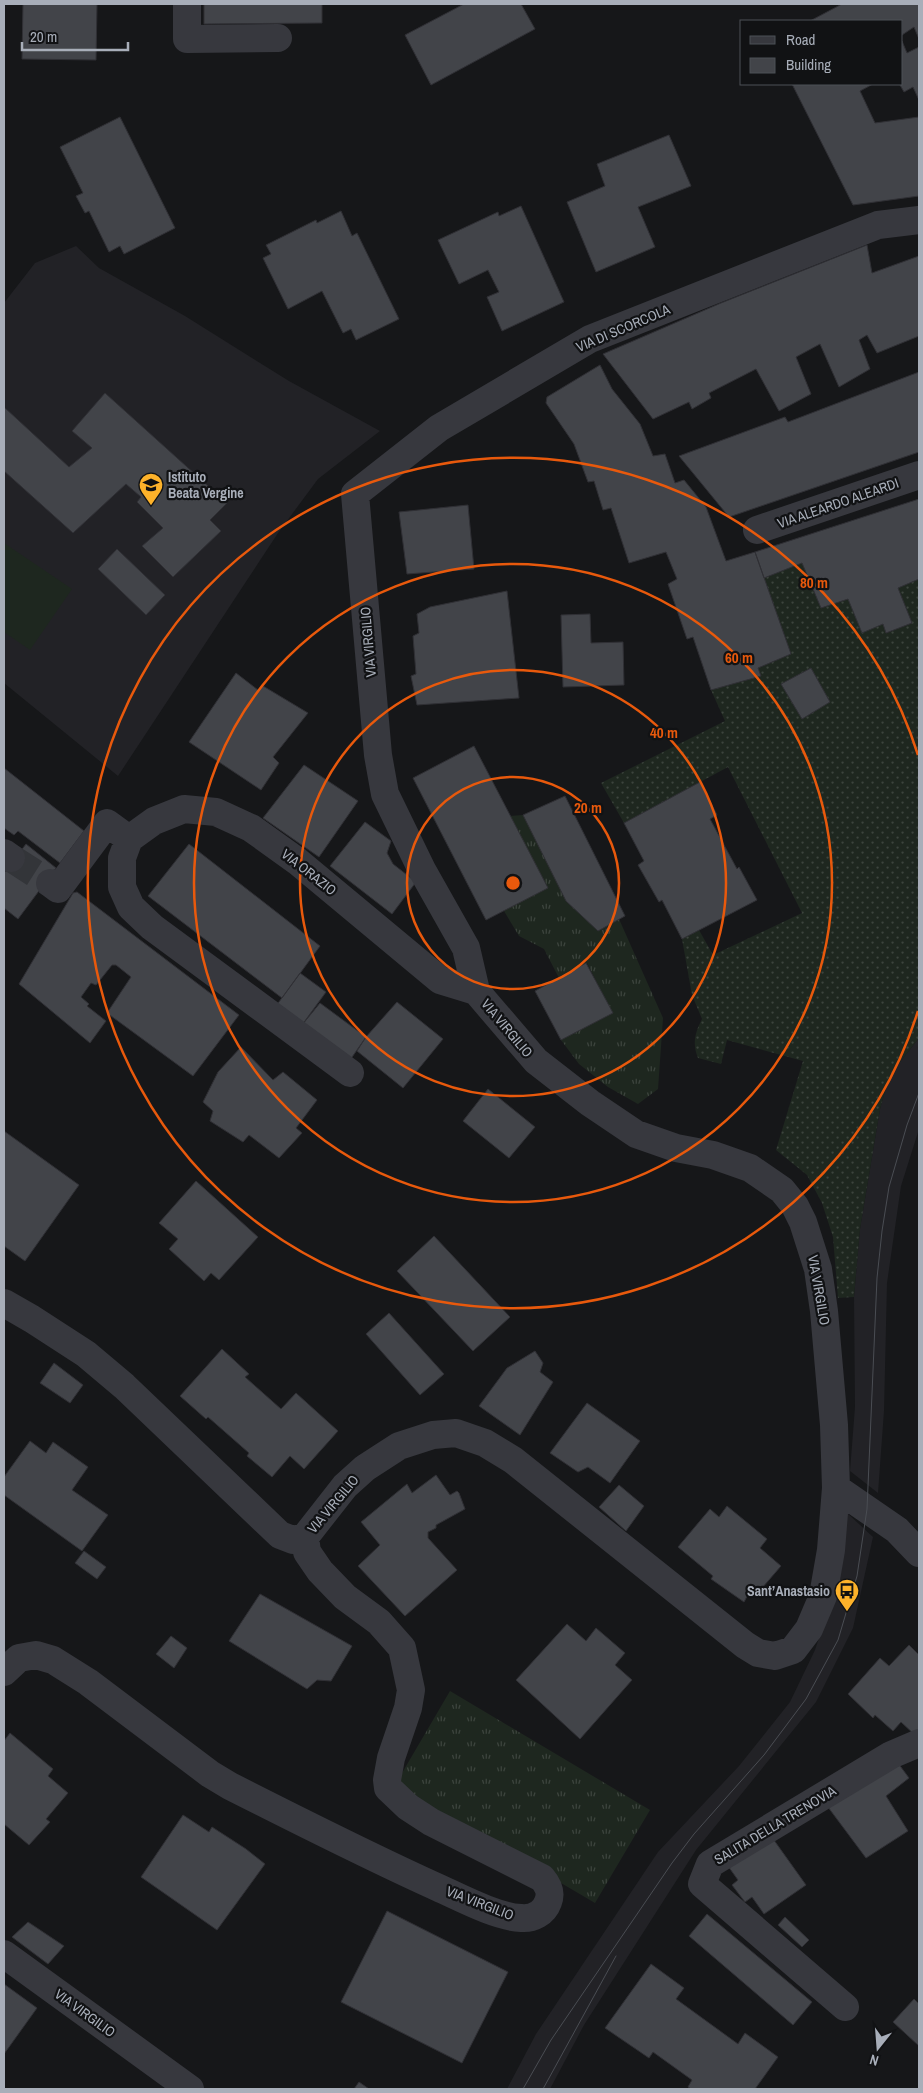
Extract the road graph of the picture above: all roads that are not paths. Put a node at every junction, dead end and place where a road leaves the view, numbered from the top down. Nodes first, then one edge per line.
1 (187, 4) edge
2 (278, 38) dead end
3 (919, 220) edge
4 (919, 475) edge
5 (355, 494) joint
6 (758, 530) dead end
7 (129, 839) junction
8 (50, 883) dead end
9 (476, 991) junction
10 (350, 1073) dead end
11 (4, 1304) edge
12 (836, 1488) junction
13 (305, 1537) junction
14 (919, 1552) edge
15 (4, 1672) edge
16 (919, 1743) edge
17 (4, 1954) edge
18 (845, 2007) dead end
19 (190, 2089) edge

1 - 2 street
3 - 5 street, VIA DI SCORCOLA
4 - 6 street, VIA ALEARDO ALEARDI
5 - 9 street, VIA VIRGILIO
7 - 8 street
7 - 9 street, VIA ORAZIO
7 - 10 street
9 - 12 street, VIA VIRGILIO
11 - 13 street, VIA VIRGILIO
12 - 13 street, VIA VIRGILIO
12 - 14 street
13 - 15 street, VIA VIRGILIO
16 - 18 street, SALITA DELLA TRENOVIA
17 - 19 street, VIA VIRGILIO

